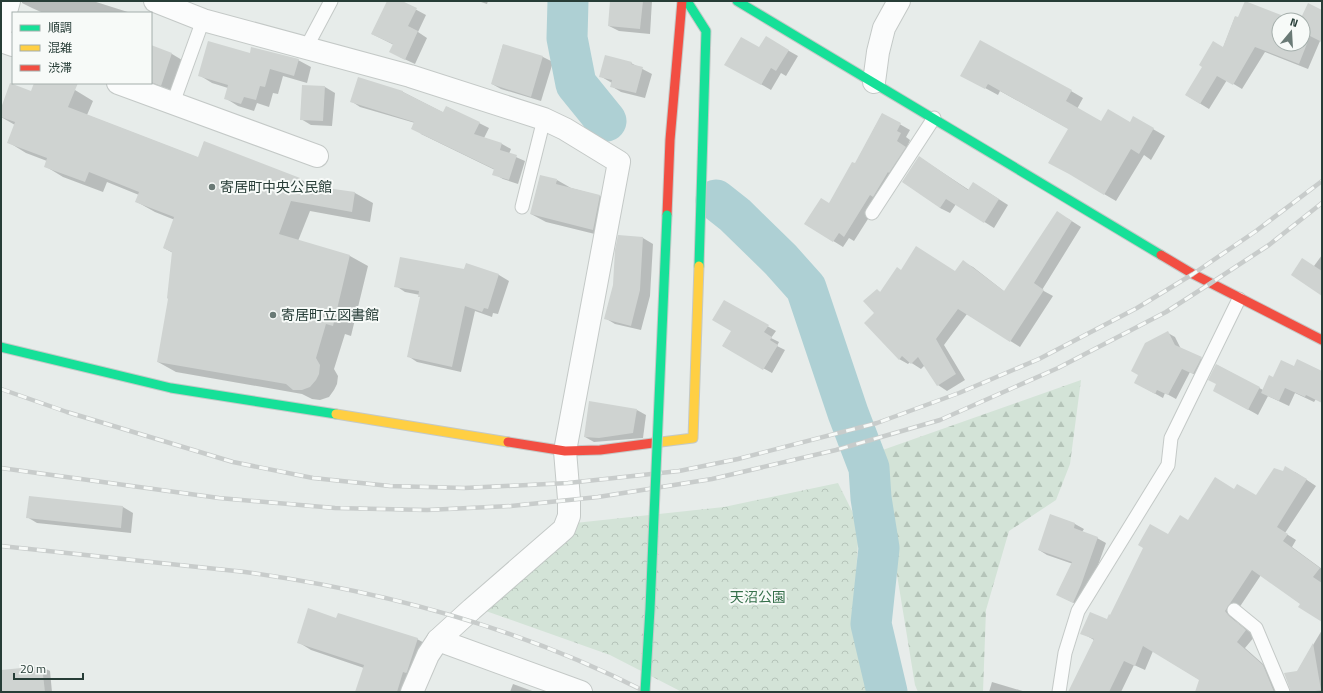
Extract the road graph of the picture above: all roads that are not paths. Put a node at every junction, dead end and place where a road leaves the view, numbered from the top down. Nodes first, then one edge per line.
1 (9, 1) edge
2 (331, 1) edge
3 (682, 1) edge
4 (687, 1) edge
5 (737, 1) edge
6 (899, 1) edge
7 (162, 2) edge
8 (203, 20) junction
9 (1, 30) edge
10 (1, 41) edge
11 (12, 45) edge
12 (306, 48) junction
13 (874, 82) junction
14 (121, 84) edge
15 (174, 103) junction
16 (934, 118) junction
17 (544, 119) junction
18 (318, 156) dead end
19 (522, 207) dead end
20 (872, 213) dead end
21 (1239, 298) junction
22 (1322, 340) edge
23 (1, 347) edge
24 (565, 451) junction
25 (1234, 610) dead end
26 (438, 640) junction
27 (569, 690) edge
28 (412, 692) edge
29 (645, 692) edge
30 (1059, 692) edge
31 (1283, 692) edge

1 - 9 street
2 - 12 lane
3 - 29 street, bridge
4 - 24 street
5 - 13 street
6 - 13 street
7 - 8 street
8 - 12 street
8 - 15 lane
10 - 11 street
12 - 17 street
13 - 16 street
14 - 15 street
15 - 18 street
16 - 20 lane
16 - 21 street
17 - 19 lane
17 - 24 street
21 - 22 street
21 - 30 lane
23 - 24 street
24 - 26 street
25 - 31 lane
26 - 27 street
26 - 28 street

